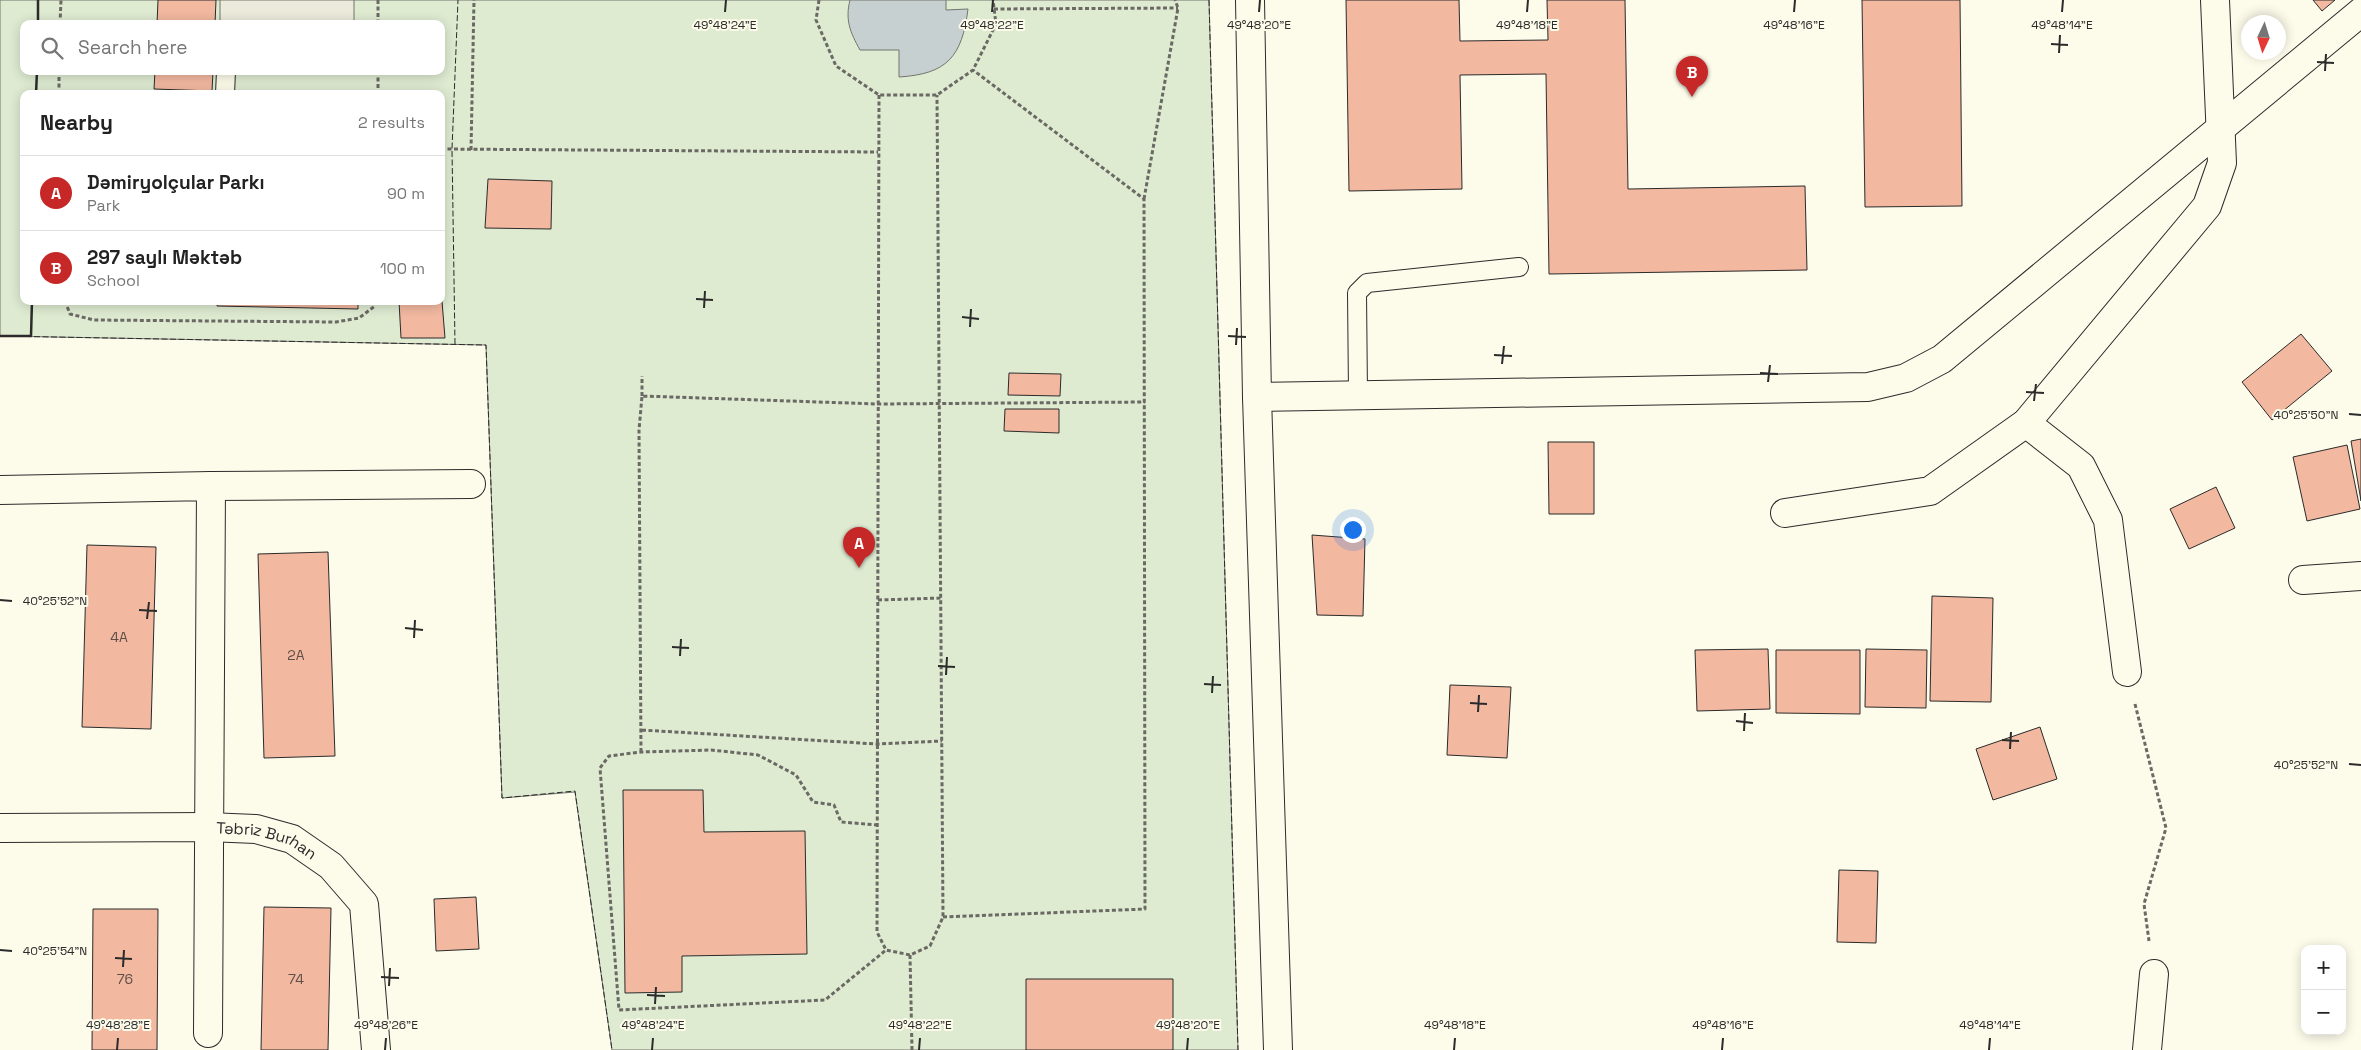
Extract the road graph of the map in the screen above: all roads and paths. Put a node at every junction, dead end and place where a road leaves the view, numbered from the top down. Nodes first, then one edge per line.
1 (61, 0) edge
2 (378, 0) edge
3 (474, 0) edge
4 (819, 0) edge
5 (993, 0) edge
6 (1176, 0) edge
7 (1250, 0) edge
8 (2216, 0) edge
9 (1178, 8) junction
10 (994, 9) junction
11 (2361, 12) edge
12 (60, 20) edge
13 (378, 20) edge
14 (973, 70) junction
15 (59, 75) edge
16 (226, 75) edge
17 (378, 75) edge
18 (59, 90) edge
19 (226, 90) edge
20 (378, 90) edge
21 (878, 95) junction
22 (937, 95) junction
23 (2220, 128) junction
24 (445, 149) edge
25 (471, 150) junction
26 (878, 152) junction
27 (1144, 199) junction
28 (1519, 267) dead end
29 (67, 305) edge
30 (375, 305) edge
31 (642, 376) dead end
32 (1358, 394) junction
33 (642, 396) junction
34 (1257, 397) junction
35 (1145, 402) junction
36 (878, 404) junction
37 (939, 404) junction
38 (2026, 424) junction
39 (471, 484) dead end
40 (211, 486) junction
41 (0, 490) edge
42 (1784, 513) dead end
43 (2361, 576) edge
44 (2303, 580) dead end
45 (940, 598) junction
46 (878, 600) junction
47 (2127, 672) joint
48 (642, 730) junction
49 (942, 741) junction
50 (877, 744) junction
51 (642, 752) junction
52 (878, 825) junction
53 (208, 827) junction
54 (0, 828) edge
55 (2144, 904) dead end
56 (943, 916) junction
57 (886, 950) junction
58 (910, 954) junction
59 (2154, 974) dead end
60 (208, 1033) dead end
61 (376, 1050) edge
62 (912, 1050) edge
63 (1278, 1050) edge
64 (2147, 1050) edge

1 - 12 path
2 - 13 path
3 - 25 path
4 - 21 path
5 - 10 path
6 - 9 path
7 - 34 street
8 - 23 street
9 - 10 path
9 - 27 path
10 - 14 path
11 - 23 street
14 - 22 path
14 - 27 path
15 - 18 path
16 - 19 lane
17 - 20 path
21 - 22 path
21 - 26 path
22 - 37 path
23 - 32 street
23 - 38 street
24 - 25 path
25 - 26 path
26 - 36 path
27 - 35 path
28 - 32 lane
29 - 30 path
31 - 33 path
32 - 34 street
33 - 36 path
33 - 48 path
34 - 63 street
35 - 37 path
35 - 56 path
36 - 37 path
36 - 46 path
37 - 45 path
38 - 42 street
38 - 47 street
39 - 40 street
40 - 41 street
40 - 53 street
43 - 44 street
45 - 46 path
45 - 49 path
46 - 50 path
47 - 55 path
48 - 50 path
48 - 51 path
49 - 50 path
49 - 56 path
50 - 52 path
51 - 52 path
51 - 57 path
52 - 57 path
53 - 54 street, Təbriz Burhan
53 - 60 street
53 - 61 street, Təbriz Burhan
56 - 58 path
57 - 58 path
58 - 62 path
59 - 64 street

